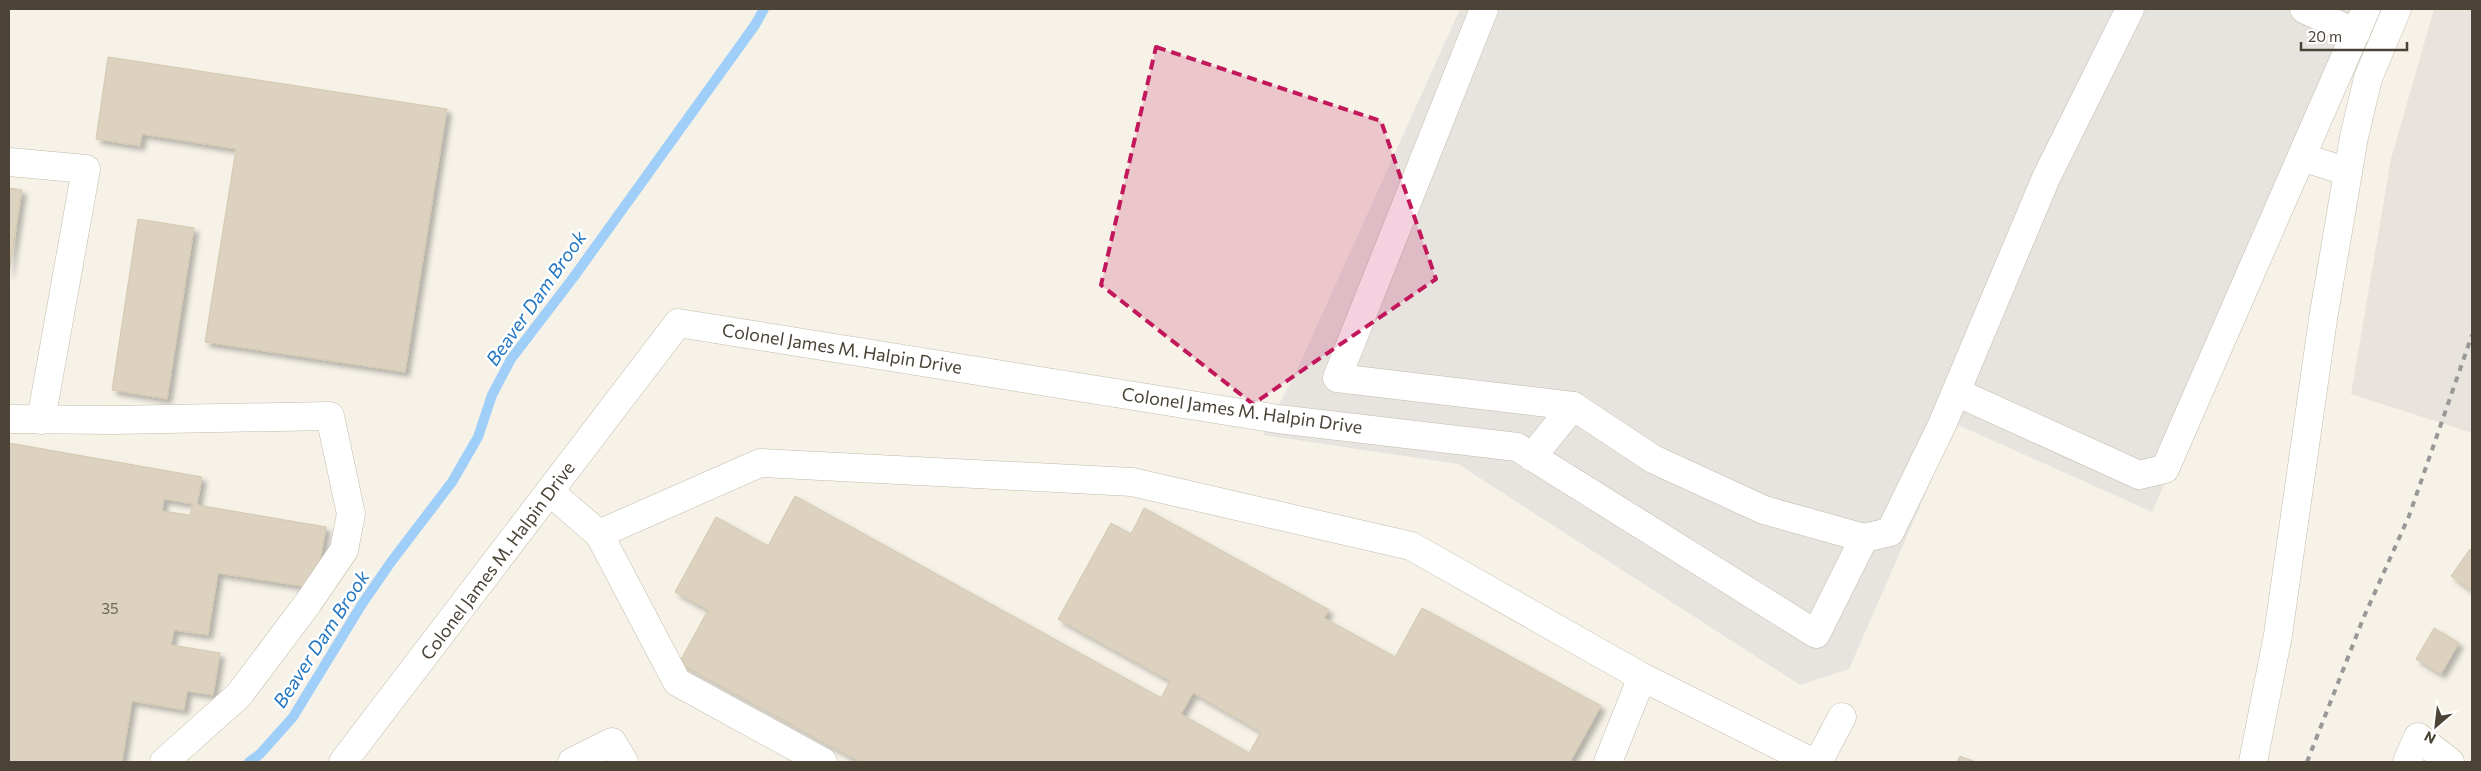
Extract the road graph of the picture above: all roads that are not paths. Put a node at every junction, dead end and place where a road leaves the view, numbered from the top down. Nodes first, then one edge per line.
1 (1484, 9) edge
2 (2130, 9) edge
3 (2304, 9) edge
4 (2397, 9) edge
5 (2361, 21) edge
6 (2302, 157) junction
7 (9, 162) edge
8 (2348, 172) junction
9 (1956, 392) junction
10 (1573, 406) junction
11 (9, 419) edge
12 (41, 420) junction
13 (1540, 462) junction
14 (550, 492) junction
15 (599, 534) junction
16 (1864, 538) junction
17 (1642, 677) junction
18 (1842, 717) dead end
19 (164, 762) edge
20 (343, 762) edge
21 (572, 762) edge
22 (624, 762) edge
23 (823, 762) edge
24 (1608, 762) edge
25 (1812, 762) edge
26 (1818, 762) edge
27 (2253, 762) edge
28 (2407, 762) edge
29 (2450, 762) edge

1 - 10 street
2 - 9 street
3 - 5 street
4 - 8 street
5 - 6 street
6 - 8 street
6 - 9 street
7 - 12 street
8 - 27 street
9 - 16 street
10 - 13 street
10 - 16 street
11 - 12 street
12 - 19 street
13 - 14 street, Colonel James M. Halpin Drive
13 - 16 street
14 - 15 street
14 - 20 street, Colonel James M. Halpin Drive
15 - 17 street
15 - 23 street
17 - 24 street
17 - 25 street
18 - 26 street
21 - 22 street
28 - 29 street

